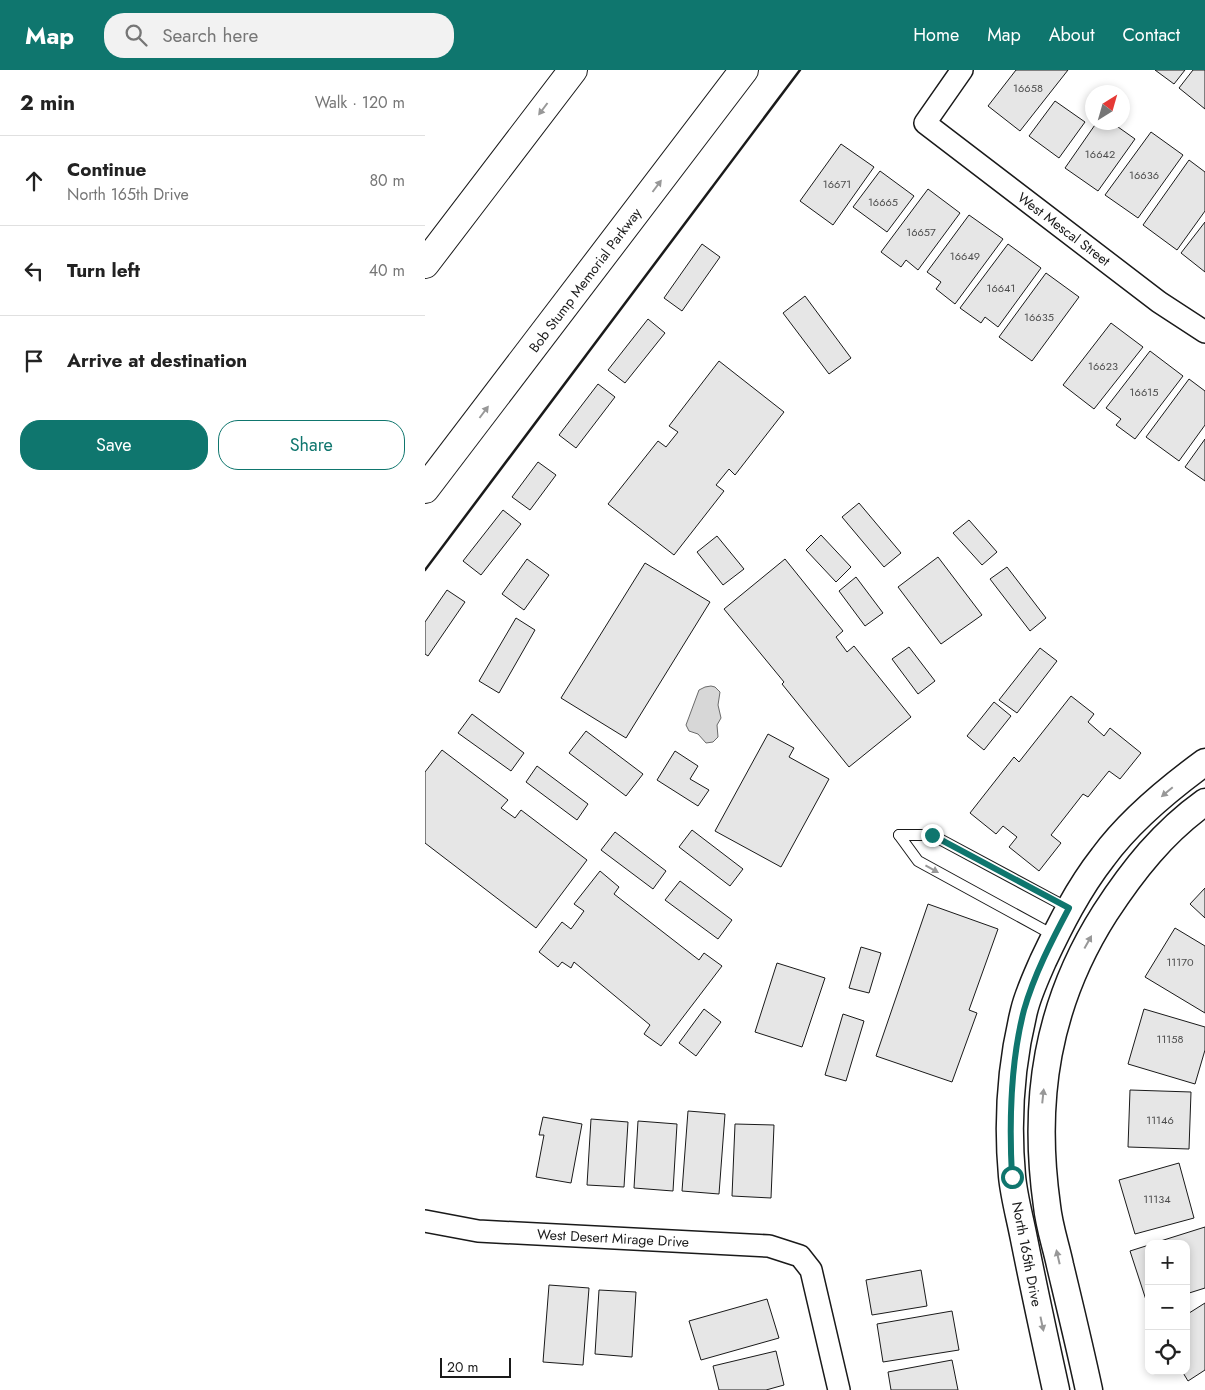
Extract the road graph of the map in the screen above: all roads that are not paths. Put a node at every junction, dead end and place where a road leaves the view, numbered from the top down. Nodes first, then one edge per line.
1 (573, 70) edge
2 (744, 70) edge
3 (962, 70) edge
4 (434, 248) edge
5 (425, 264) edge
6 (1205, 332) edge
7 (425, 489) edge
8 (1205, 762) edge
9 (1205, 802) edge
10 (1069, 908) junction
11 (1055, 936) junction
12 (425, 1222) edge
13 (839, 1390) edge
14 (1056, 1390) edge
15 (1089, 1390) edge

1 -> 4 highway
7 -> 2 highway, Bob Stump Memorial Parkway
3 - 6 street, West Mescal Street
4 - 5 highway
8 -> 10 street, North 165th Drive
15 -> 9 street, North 165th Drive
10 - 11 street, North 165th Drive
10 -> 11 lane
11 -> 14 street, North 165th Drive
12 - 13 street, West Desert Mirage Drive

